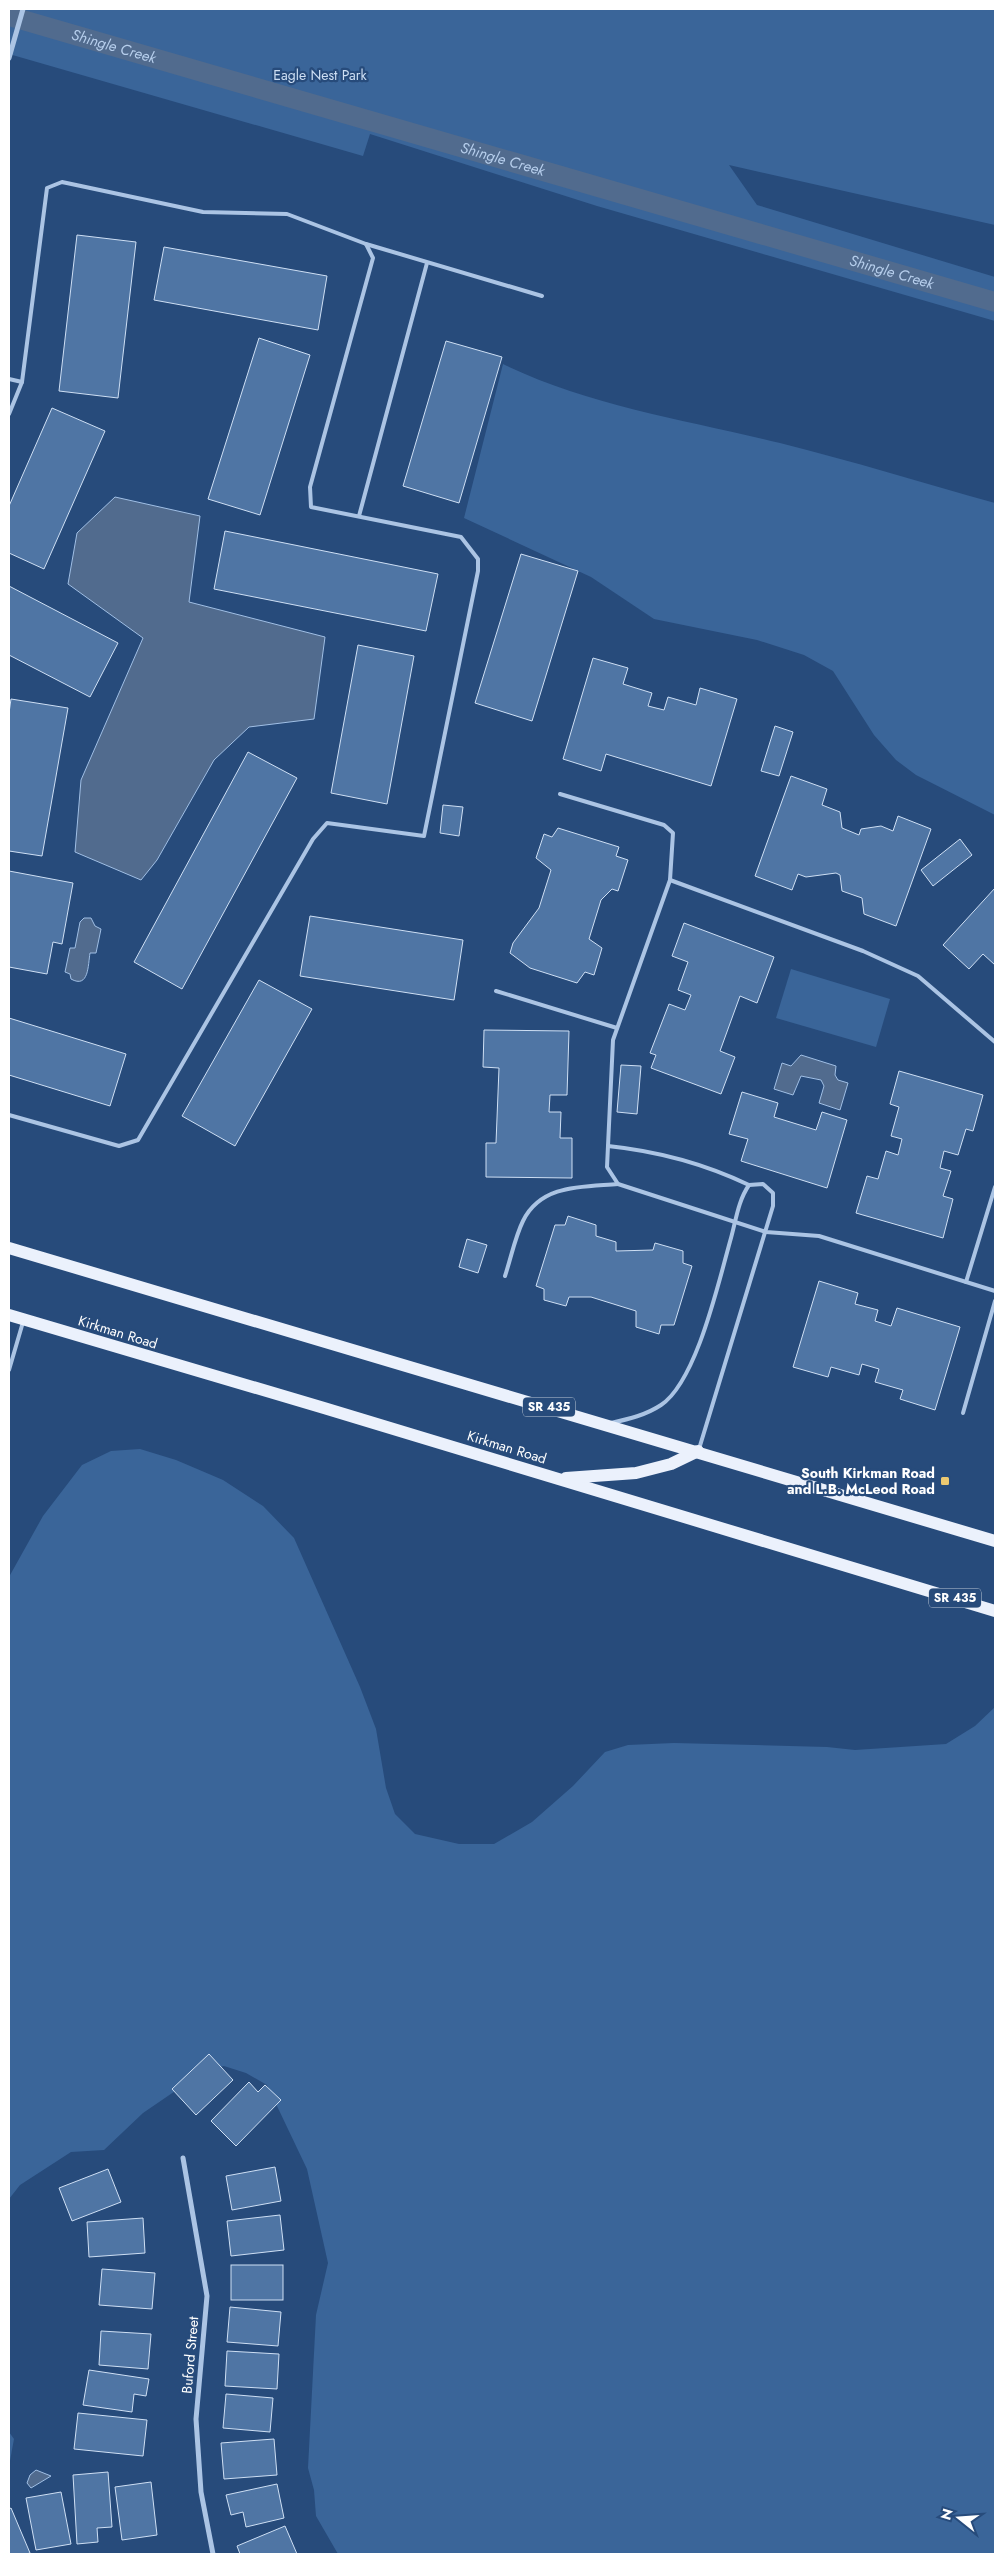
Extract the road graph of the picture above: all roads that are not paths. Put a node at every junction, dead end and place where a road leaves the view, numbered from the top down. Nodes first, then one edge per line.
1 (23, 9) edge
2 (9, 58) edge
3 (366, 244) junction
4 (428, 263) junction
5 (542, 296) dead end
6 (9, 379) edge
7 (22, 382) junction
8 (9, 414) edge
9 (359, 516) junction
10 (560, 794) dead end
11 (670, 880) junction
12 (496, 991) dead end
13 (617, 1028) junction
14 (995, 1042) edge
15 (9, 1115) edge
16 (608, 1146) junction
17 (618, 1184) junction
18 (749, 1185) junction
19 (995, 1187) edge
20 (735, 1223) junction
21 (766, 1232) junction
22 (9, 1248) edge
23 (506, 1276) dead end
24 (966, 1282) junction
25 (995, 1291) edge
26 (995, 1301) edge
27 (9, 1315) edge
28 (23, 1320) junction
29 (9, 1370) edge
30 (963, 1413) dead end
31 (607, 1424) junction
32 (698, 1452) junction
33 (559, 1479) junction
34 (995, 1541) edge
35 (995, 1611) edge
36 (183, 2158) dead end
37 (213, 2554) edge

1 - 2 street
3 - 4 lane
3 - 7 lane
3 - 9 lane
4 - 5 lane
4 - 9 lane
6 - 7 lane
7 - 8 lane
9 - 15 lane
10 - 11 lane
11 - 13 lane
11 - 14 lane
12 - 13 lane
13 - 16 lane
16 - 17 lane
16 - 18 lane
17 - 20 lane
17 - 23 lane
18 - 20 lane
18 - 21 lane
19 - 24 lane
20 - 21 lane
20 - 31 lane
21 - 24 lane
21 - 32 lane
22 - 31 main road, SR 435
24 - 25 lane
26 - 30 lane
27 - 28 main road, Kirkman Road / SR 435
28 - 29 lane
28 - 33 main road, Kirkman Road / SR 435
31 - 32 main road, SR 435
32 - 33 main road
32 - 34 main road, SR 435
33 - 35 main road, Kirkman Road / SR 435
36 - 37 street, Buford Street

